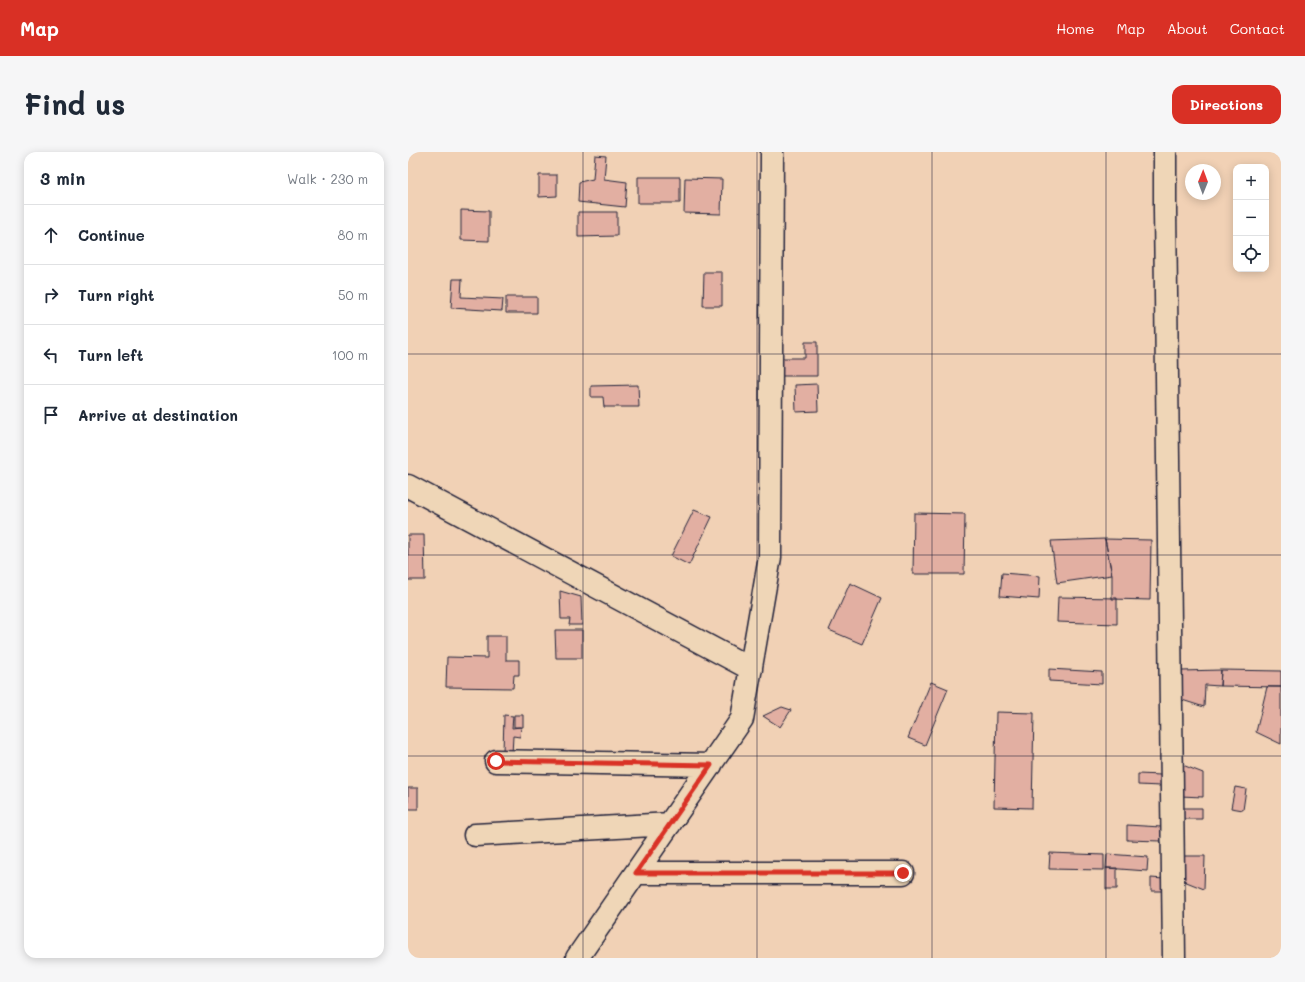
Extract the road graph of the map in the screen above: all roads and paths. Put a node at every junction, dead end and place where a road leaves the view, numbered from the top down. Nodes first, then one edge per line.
1 (772, 152) edge
2 (1165, 152) edge
3 (408, 486) edge
4 (751, 669) junction
5 (496, 761) dead end
6 (711, 765) junction
7 (670, 824) junction
8 (475, 835) dead end
9 (636, 873) junction
10 (903, 873) dead end
11 (577, 958) edge
12 (1174, 958) edge

1 - 4 street
2 - 12 street
3 - 4 street
4 - 6 street
5 - 6 street
6 - 7 street
7 - 8 street
7 - 9 street
9 - 10 street
9 - 11 street

